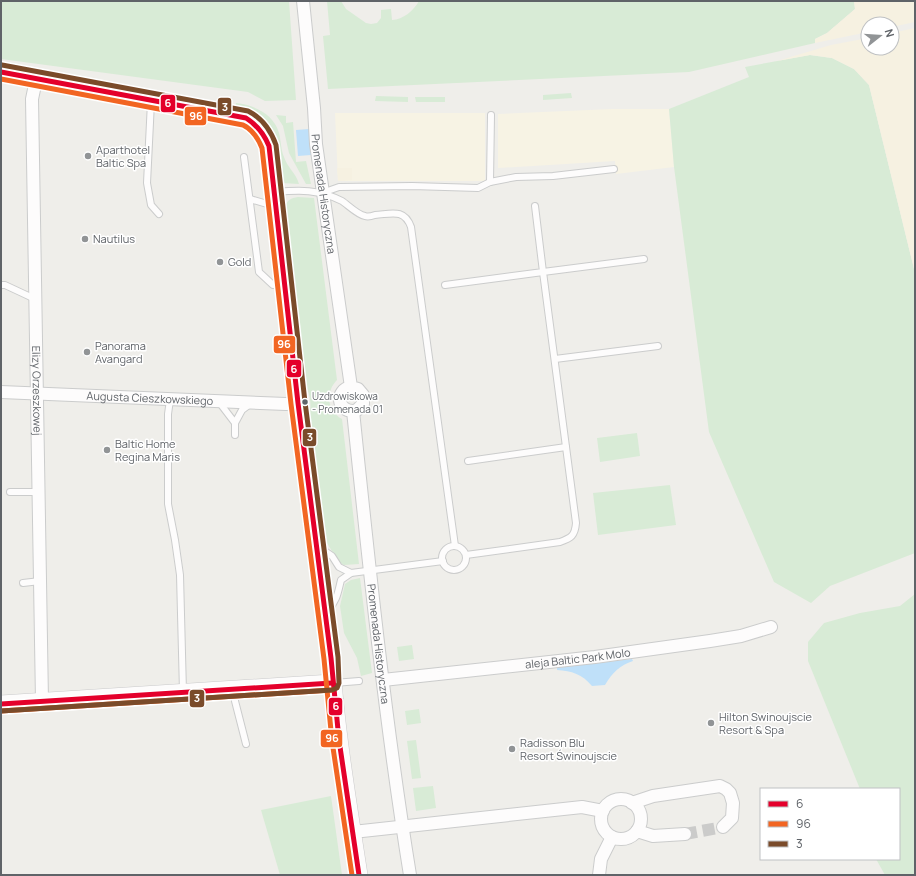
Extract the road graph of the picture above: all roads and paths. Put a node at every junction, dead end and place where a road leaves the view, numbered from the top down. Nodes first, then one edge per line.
1 (303, 1) edge
2 (1, 72) edge
3 (36, 80) junction
4 (151, 101) junction
5 (491, 115) dead end
6 (244, 157) dead end
7 (614, 169) dead end
8 (490, 182) junction
9 (322, 193) junction
10 (250, 199) junction
11 (275, 199) junction
12 (535, 206) dead end
13 (159, 214) dead end
14 (644, 259) dead end
15 (543, 272) junction
16 (1, 285) edge
17 (285, 285) junction
18 (445, 285) dead end
19 (35, 299) junction
20 (658, 346) dead end
21 (555, 359) junction
22 (351, 387) junction
23 (1, 392) edge
24 (37, 394) junction
25 (170, 400) junction
26 (219, 402) junction
27 (251, 403) junction
28 (298, 403) junction
29 (353, 411) junction
30 (235, 423) junction
31 (235, 435) dead end
32 (566, 448) junction
33 (468, 461) dead end
34 (10, 492) dead end
35 (38, 492) junction
36 (316, 546) junction
37 (455, 546) junction
38 (466, 555) junction
39 (443, 561) junction
40 (369, 571) junction
41 (351, 573) junction
42 (187, 574) dead end
43 (180, 575) junction
44 (40, 581) junction
45 (23, 583) dead end
46 (325, 613) junction
47 (771, 627) dead end
48 (382, 680) junction
49 (359, 681) dead end
50 (332, 683) junction
51 (234, 689) junction
52 (183, 692) junction
53 (42, 701) junction
54 (1, 704) edge
55 (246, 744) dead end
56 (632, 803) junction
57 (603, 811) junction
58 (723, 826) dead end
59 (402, 827) junction
60 (637, 831) junction
61 (353, 832) junction
62 (685, 834) tunnel mouth
63 (612, 837) junction
64 (359, 875) edge
65 (410, 875) edge
66 (599, 875) edge

1 - 9 street, Promenada Historyczna
2 - 3 street
3 - 4 street
3 - 19 street, Elizy Orzeszkowej
4 - 11 street
4 - 13 lane
5 - 8 lane
6 - 10 lane
7 - 8 lane
8 - 9 lane
9 - 11 lane
9 - 22 street, Promenada Historyczna
9 - 37 lane
10 - 11 lane
10 - 17 lane
11 - 17 street
12 - 15 lane
14 - 15 lane
15 - 18 lane
15 - 21 lane
16 - 19 lane
17 - 28 street
19 - 24 street, Elizy Orzeszkowej
20 - 21 lane
21 - 32 lane
22 - 29 street
22 - 29 street
23 - 24 street, Augusta Cieszkowskiego
24 - 25 street, Augusta Cieszkowskiego
24 - 35 street, Elizy Orzeszkowej
25 - 26 street, Augusta Cieszkowskiego
25 - 43 lane
26 - 27 street, Augusta Cieszkowskiego
26 - 30 lane
27 - 28 street, Augusta Cieszkowskiego
27 - 30 lane
28 - 36 street
29 - 40 street, Promenada Historyczna
30 - 31 lane
32 - 33 lane
32 - 38 lane
34 - 35 lane
35 - 44 street, Elizy Orzeszkowej
36 - 41 lane
36 - 46 street
37 - 38 lane
37 - 39 lane
38 - 39 lane
39 - 40 lane
40 - 41 lane
40 - 48 street, Promenada Historyczna
41 - 46 lane
42 - 43 lane
43 - 52 lane
44 - 45 lane
44 - 53 street, Elizy Orzeszkowej
46 - 50 street
47 - 48 street, aleja Baltic Park Molo
48 - 59 street, Promenada Historyczna
49 - 50 lane
50 - 51 street
50 - 61 street
51 - 52 street
51 - 55 lane
52 - 53 street
53 - 54 street
56 - 57 street
56 - 58 street
56 - 60 street
57 - 59 street
57 - 63 street
59 - 61 street
59 - 65 street, Promenada Historyczna
60 - 62 street
60 - 63 street
61 - 64 street
63 - 66 street

